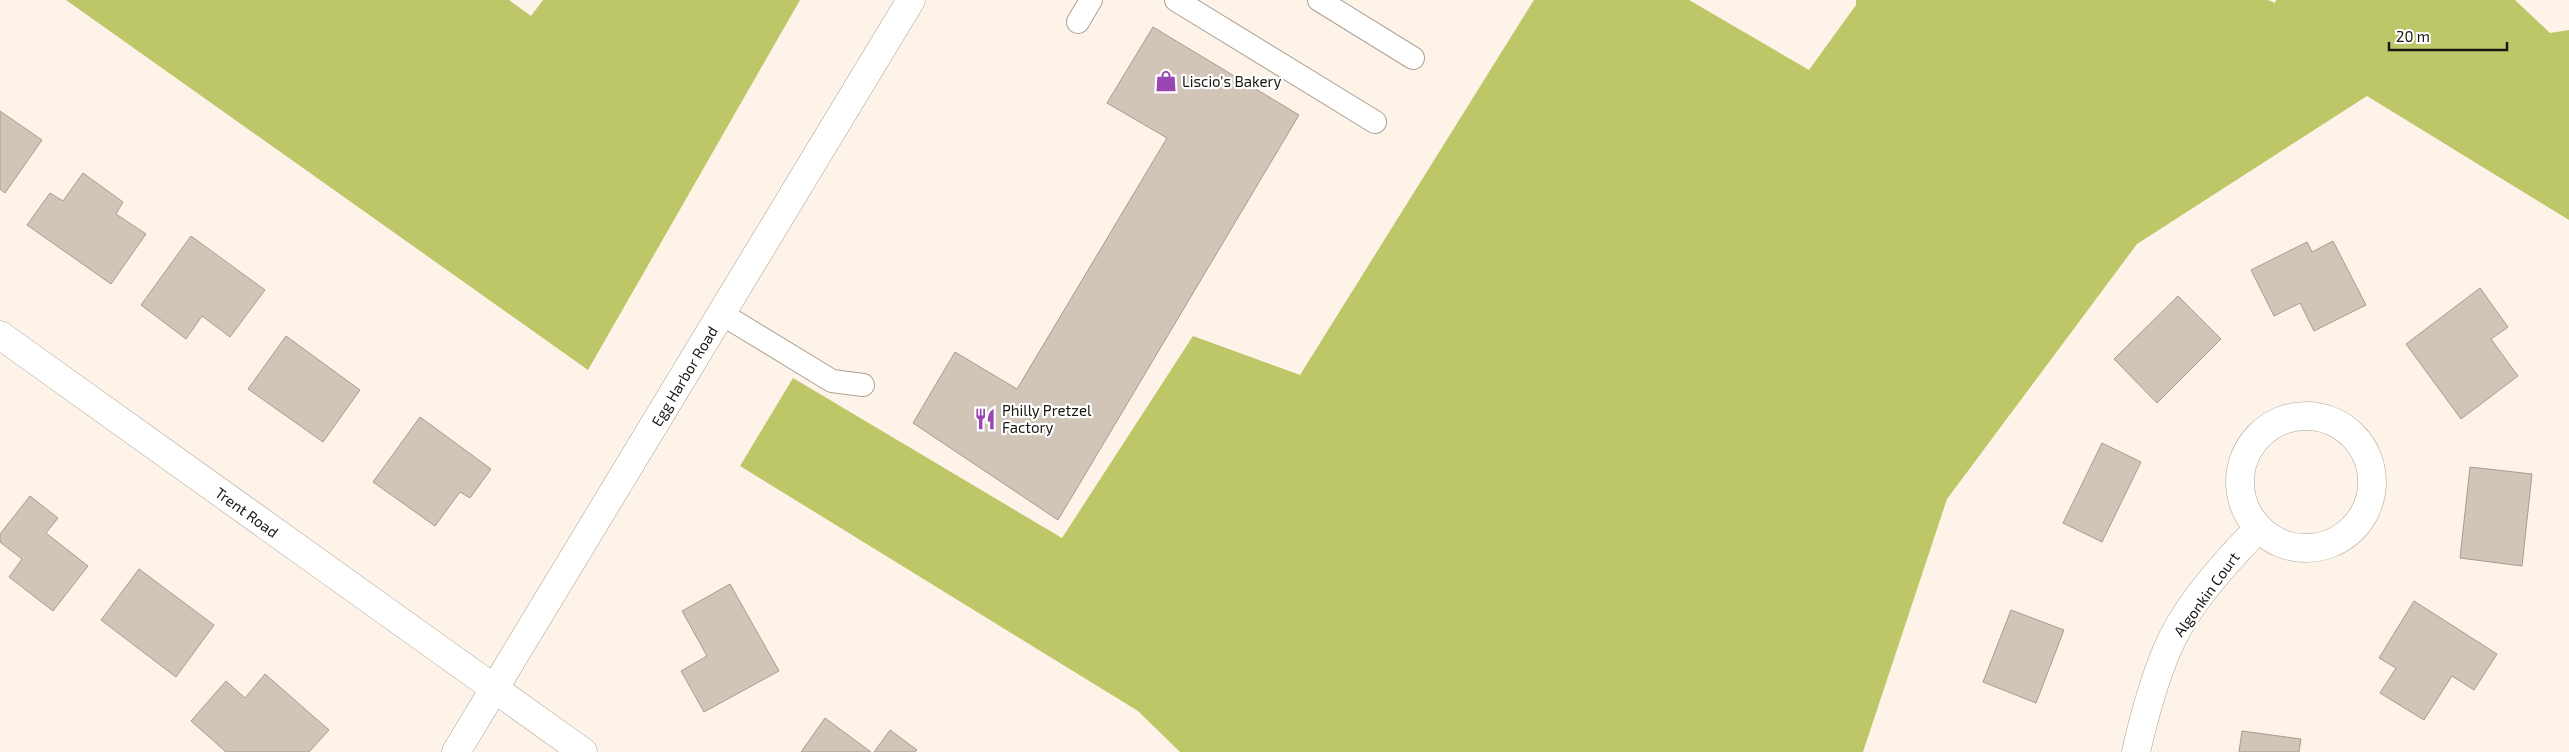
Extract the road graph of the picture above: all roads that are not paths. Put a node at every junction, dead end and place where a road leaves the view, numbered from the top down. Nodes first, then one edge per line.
1 (911, 0) edge
2 (1091, 0) edge
3 (1176, 0) edge
4 (1319, 0) edge
5 (1078, 22) dead end
6 (1413, 58) dead end
7 (1375, 122) dead end
8 (722, 314) junction
9 (0, 334) edge
10 (863, 385) dead end
11 (2259, 528) junction
12 (494, 689) junction
13 (456, 752) edge
14 (583, 752) edge
15 (2136, 752) edge

1 - 8 street, Egg Harbor Road
2 - 5 lane
3 - 7 lane
4 - 6 lane
8 - 10 lane
8 - 12 street, Egg Harbor Road
9 - 12 street, Trent Road
11 - 11 street
11 - 15 street, Algonkin Court
12 - 13 street, Egg Harbor Road
12 - 14 street, Trent Road

